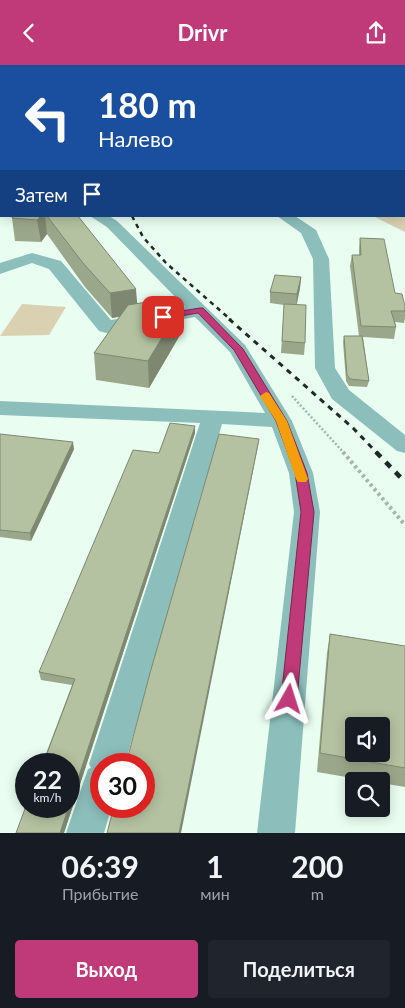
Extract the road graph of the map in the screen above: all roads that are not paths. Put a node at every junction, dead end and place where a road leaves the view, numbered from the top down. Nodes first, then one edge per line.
1 (99, 217) edge
2 (286, 217) edge
3 (0, 269) edge
4 (200, 310) junction
5 (0, 408) edge
6 (213, 417) junction
7 (281, 421) junction
8 (405, 446) edge
9 (110, 753) edge
10 (90, 818) edge
11 (86, 833) edge
12 (276, 833) edge

1 - 4 street
2 - 8 street
3 - 4 street
4 - 7 street
5 - 6 street
6 - 7 street
6 - 9 street
7 - 12 street
10 - 11 street

